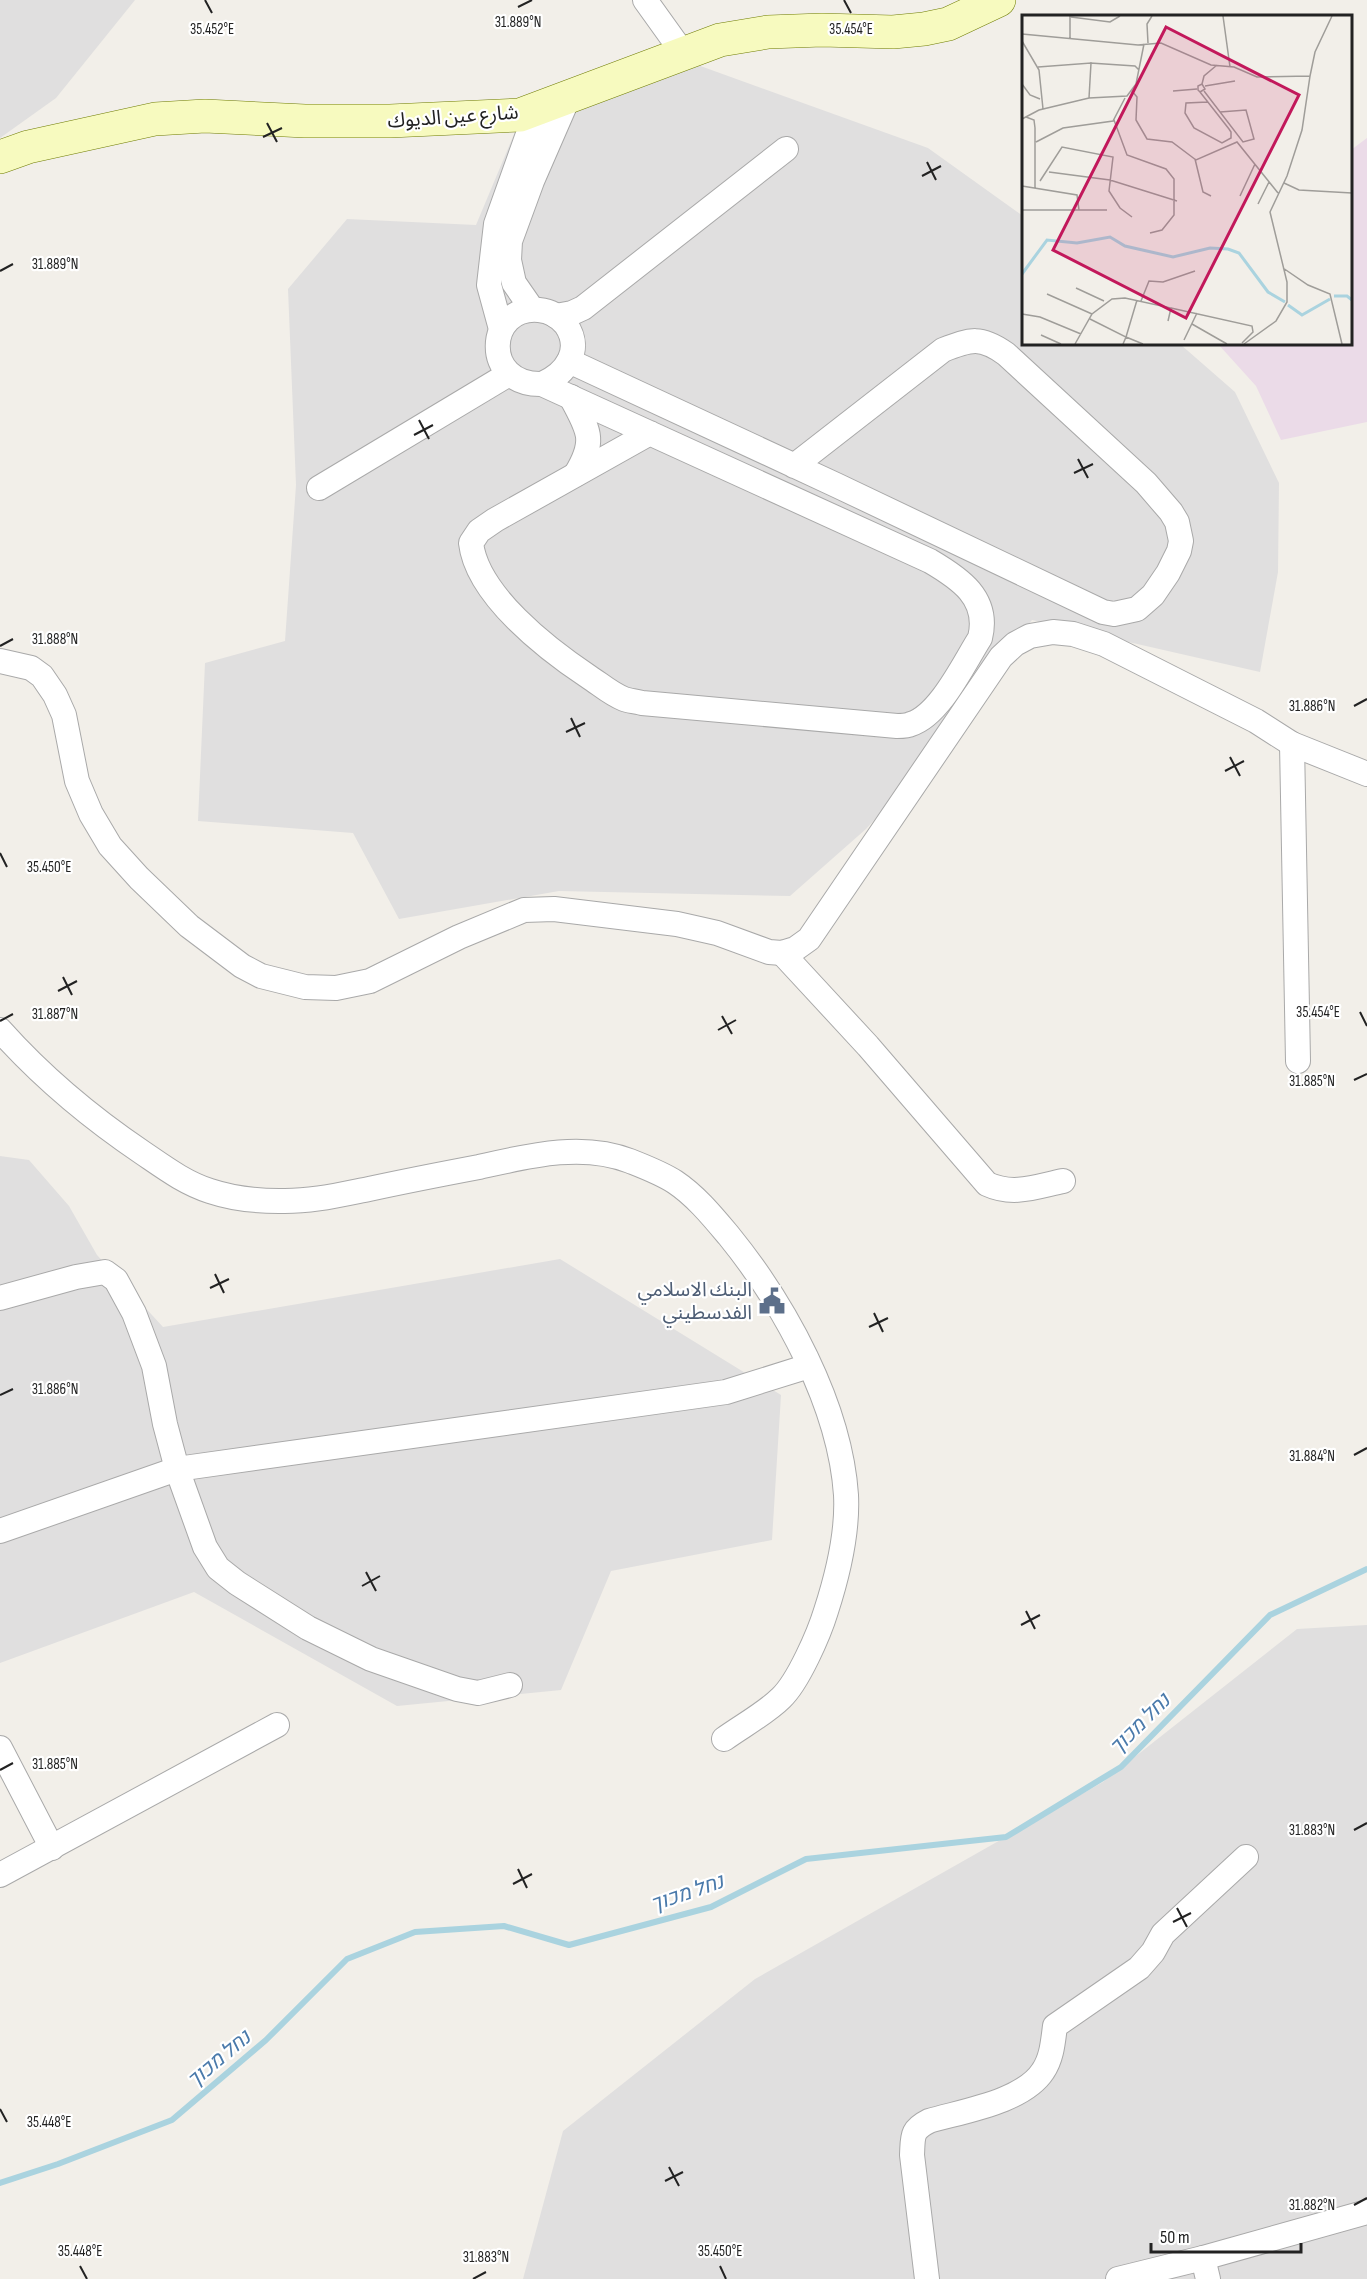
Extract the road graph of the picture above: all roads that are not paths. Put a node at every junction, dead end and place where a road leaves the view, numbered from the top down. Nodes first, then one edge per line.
1 (645, 0) edge
2 (999, 0) edge
3 (683, 53) junction
4 (569, 96) junction
5 (537, 109) junction
6 (786, 148) dead end
7 (0, 157) edge
8 (532, 309) junction
9 (556, 316) junction
10 (501, 329) junction
11 (569, 361) junction
12 (509, 374) junction
13 (542, 384) junction
14 (571, 397) junction
15 (650, 433) junction
16 (794, 465) junction
17 (576, 474) junction
18 (319, 488) dead end
19 (0, 661) edge
20 (1292, 744) junction
21 (1367, 774) edge
22 (782, 953) junction
23 (0, 1030) edge
24 (1299, 1061) dead end
25 (1063, 1181) dead end
26 (0, 1298) edge
27 (809, 1366) junction
28 (177, 1469) junction
29 (0, 1531) edge
30 (510, 1684) dead end
31 (277, 1725) dead end
32 (724, 1738) dead end
33 (0, 1748) edge
34 (52, 1848) junction
35 (1246, 1857) dead end
36 (0, 1875) edge
37 (1367, 2212) edge
38 (1206, 2269) edge
39 (927, 2279) edge
40 (1118, 2279) edge

1 - 3 street
2 - 3 street, شارع عين الديوك
3 - 4 street, شارع عين الديوك
4 - 5 street, شارع عين الديوك
4 - 8 street
5 - 7 street, شارع عين الديوك
5 - 10 street
6 - 9 street
8 - 9 street
8 - 10 street
9 - 11 street
10 - 12 street
11 - 13 street
11 - 16 street
12 - 13 street
12 - 18 street
13 - 14 street
14 - 15 street
14 - 17 street
15 - 17 street
15 - 17 street
16 - 16 street
19 - 22 street
20 - 21 street
20 - 22 street
20 - 24 street
22 - 25 street
23 - 27 street
26 - 28 street
27 - 28 street
27 - 32 street
28 - 29 street
28 - 30 street
31 - 34 street
33 - 34 street
34 - 36 street
35 - 39 street
37 - 38 street
38 - 40 street

